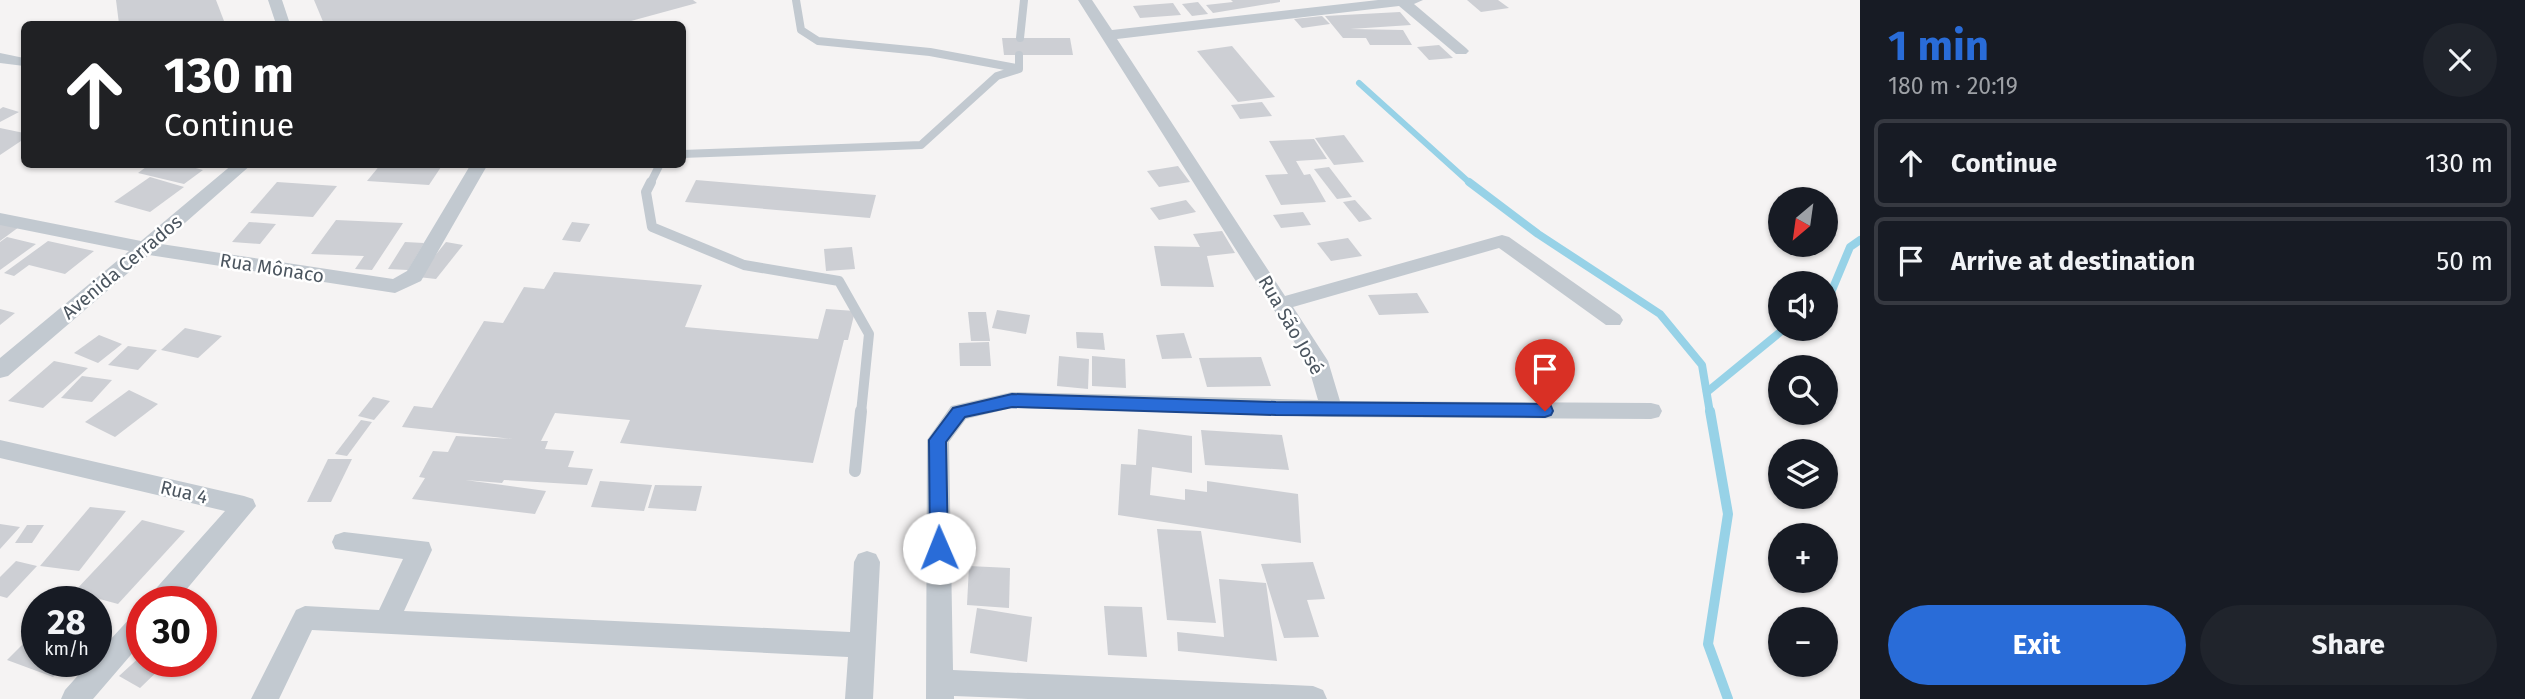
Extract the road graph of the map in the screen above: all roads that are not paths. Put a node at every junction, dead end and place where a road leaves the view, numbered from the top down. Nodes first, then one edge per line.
1 (275, 0) edge
2 (796, 0) edge
3 (1024, 0) edge
4 (1085, 0) edge
5 (1406, 1) edge
6 (282, 21) edge
7 (1109, 35) junction
8 (1020, 38) dead end
9 (1461, 51) dead end
10 (1019, 55) dead end
11 (0, 58) edge
12 (21, 62) edge
13 (1019, 69) junction
14 (686, 154) edge
15 (239, 168) edge
16 (478, 168) edge
17 (658, 168) edge
18 (0, 219) edge
19 (145, 248) junction
20 (1281, 304) junction
21 (1613, 320) dead end
22 (0, 370) edge
23 (1332, 410) junction
24 (1651, 411) dead end
25 (0, 449) edge
26 (855, 471) dead end
27 (344, 542) dead end
28 (867, 562) dead end
29 (174, 586) edge
30 (386, 622) junction
31 (126, 641) edge
32 (863, 645) junction
33 (941, 690) edge
34 (75, 699) edge
35 (265, 699) edge
36 (859, 699) edge
37 (1313, 699) edge

1 - 6 street
2 - 13 lane
3 - 8 lane
4 - 7 street, Rua São José
5 - 7 street
5 - 9 street
7 - 20 street, Rua São José
10 - 13 lane
11 - 12 street
13 - 14 lane
15 - 19 street, Avenida Cerrados
16 - 19 street, Rua Mônaco
17 - 26 lane
18 - 19 street, Rua Mônaco
19 - 22 street, Avenida Cerrados
20 - 21 street
20 - 23 street, Rua São José
23 - 24 street
23 - 33 street
25 - 29 street, Rua 4
27 - 30 street
28 - 32 street
30 - 32 street
30 - 35 street
31 - 34 street
32 - 36 street
33 - 37 street

